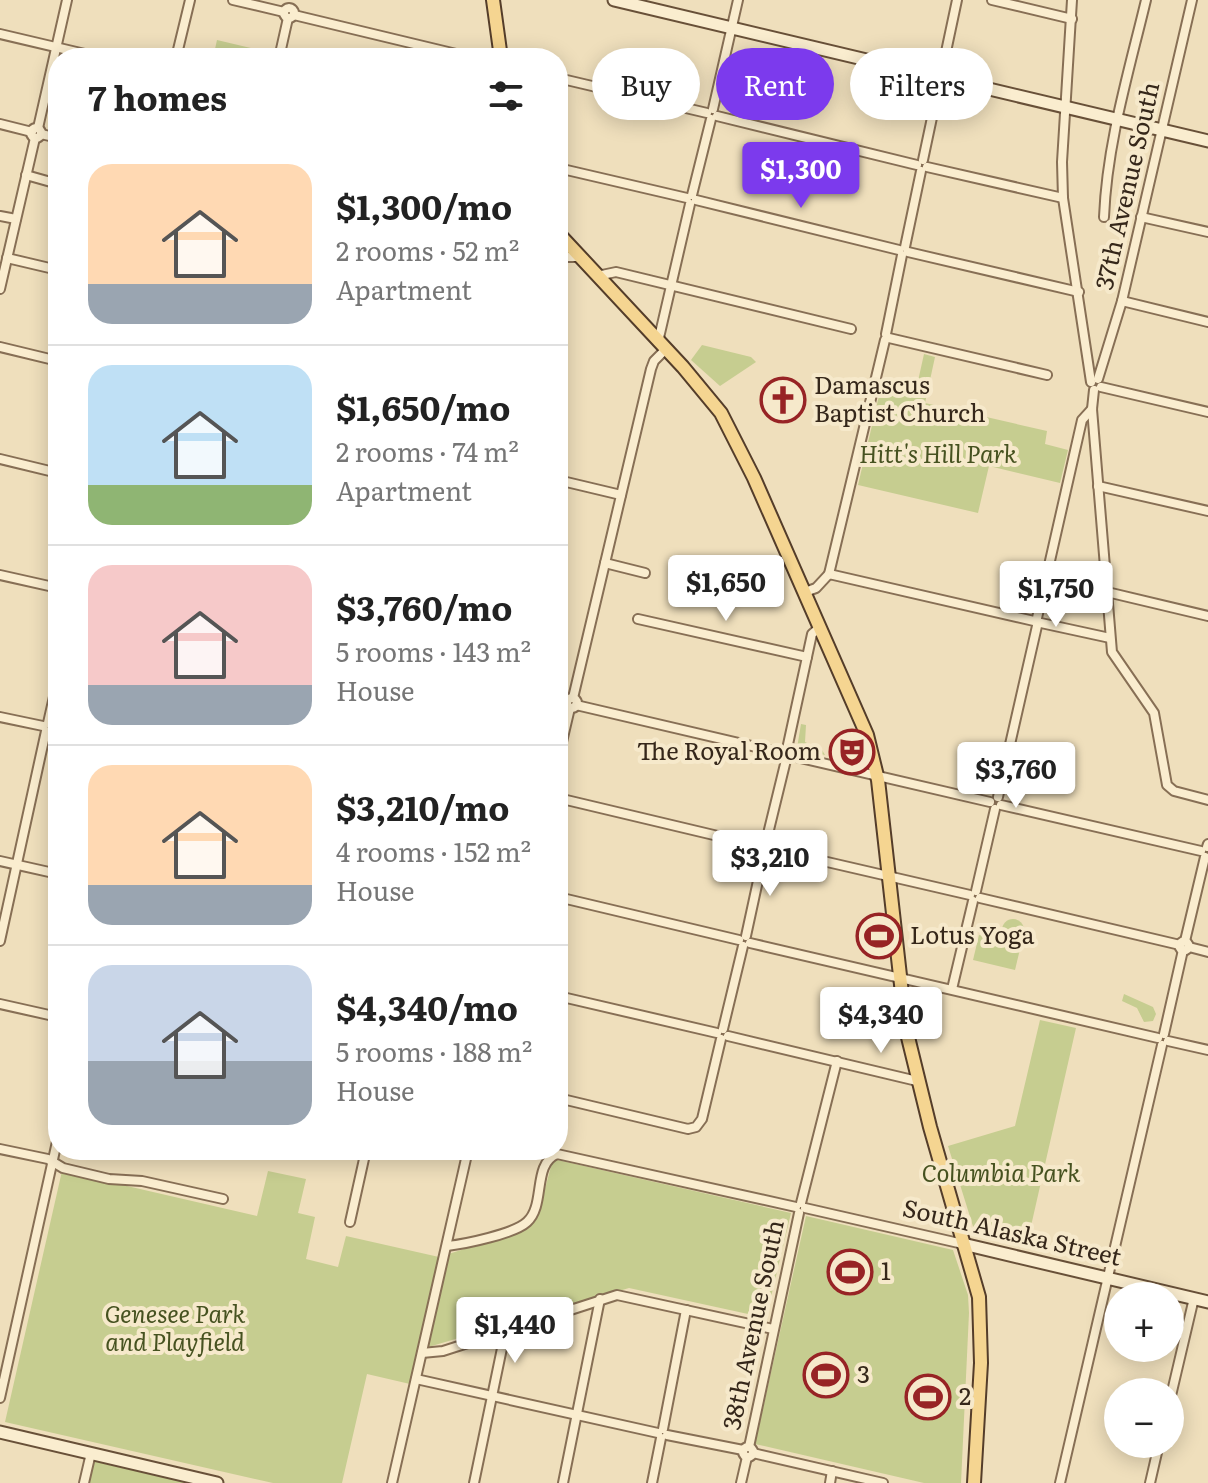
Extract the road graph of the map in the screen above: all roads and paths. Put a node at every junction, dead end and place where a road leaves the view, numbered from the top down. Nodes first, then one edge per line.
1 (67, 0) edge
2 (190, 0) edge
3 (233, 0) edge
4 (493, 0) edge
5 (614, 0) edge
6 (738, 0) edge
7 (957, 0) edge
8 (992, 0) edge
9 (1072, 0) edge
10 (1146, 0) edge
11 (1192, 0) edge
12 (290, 11) edge
13 (1072, 19) junction
14 (731, 28) junction
15 (0, 34) edge
16 (56, 47) junction
17 (60, 48) edge
18 (178, 48) edge
19 (281, 48) edge
20 (434, 48) edge
21 (500, 48) edge
22 (946, 48) edge
23 (850, 56) edge
24 (568, 80) edge
25 (48, 81) edge
26 (993, 90) edge
27 (1067, 107) junction
28 (712, 114) junction
29 (1118, 119) junction
30 (931, 120) edge
31 (0, 124) edge
32 (1161, 129) junction
33 (36, 133) junction
34 (48, 136) edge
35 (1208, 141) edge
36 (922, 166) junction
37 (568, 170) edge
38 (26, 175) junction
39 (48, 181) edge
40 (1063, 198) junction
41 (691, 199) junction
42 (0, 216) edge
43 (1104, 217) dead end
44 (1141, 217) junction
45 (16, 219) junction
46 (1208, 232) edge
47 (568, 244) edge
48 (904, 251) junction
49 (568, 257) edge
50 (579, 257) junction
51 (7, 258) junction
52 (48, 268) edge
53 (597, 276) junction
54 (671, 285) junction
55 (0, 289) edge
56 (1079, 292) junction
57 (1122, 301) junction
58 (1208, 322) edge
59 (851, 329) dead end
60 (886, 337) junction
61 (661, 346) junction
62 (0, 347) edge
63 (48, 359) edge
64 (1047, 375) dead end
65 (1096, 385) junction
66 (1092, 409) junction
67 (1208, 412) edge
68 (0, 459) edge
69 (48, 471) edge
70 (568, 482) edge
71 (1098, 486) junction
72 (621, 495) junction
73 (1208, 511) edge
74 (605, 563) junction
75 (645, 573) dead end
76 (829, 574) junction
77 (0, 575) edge
78 (48, 586) edge
79 (805, 592) junction
80 (1107, 592) junction
81 (1208, 616) edge
82 (638, 619) dead end
83 (1037, 622) junction
84 (820, 627) junction
85 (1110, 638) junction
86 (807, 657) junction
87 (569, 703) edge
88 (0, 717) edge
89 (48, 728) edge
90 (48, 732) edge
91 (787, 755) junction
92 (877, 775) junction
93 (568, 800) edge
94 (1208, 800) edge
95 (996, 803) junction
96 (766, 847) junction
97 (1206, 850) edge
98 (0, 861) edge
99 (17, 864) junction
100 (48, 872) edge
101 (889, 876) junction
102 (975, 896) junction
103 (568, 899) edge
104 (0, 941) edge
105 (744, 941) junction
106 (1184, 946) junction
107 (1208, 952) edge
108 (900, 976) junction
109 (952, 989) junction
110 (568, 998) edge
111 (0, 1004) edge
112 (48, 1015) edge
113 (722, 1034) junction
114 (1163, 1039) junction
115 (1208, 1050) edge
116 (837, 1061) junction
117 (917, 1081) junction
118 (568, 1100) edge
119 (0, 1149) edge
120 (568, 1155) edge
121 (48, 1160) edge
122 (49, 1160) edge
123 (364, 1160) edge
124 (466, 1160) edge
125 (548, 1160) edge
126 (53, 1161) junction
127 (223, 1199) dead end
128 (800, 1208) junction
129 (350, 1222) dead end
130 (963, 1244) junction
131 (447, 1246) junction
132 (1108, 1278) junction
133 (1194, 1298) junction
134 (600, 1299) junction
135 (1208, 1302) edge
136 (686, 1310) junction
137 (506, 1329) junction
138 (773, 1329) junction
139 (422, 1353) junction
140 (1175, 1378) edge
141 (416, 1379) junction
142 (493, 1396) junction
143 (0, 1398) edge
144 (578, 1415) junction
145 (0, 1432) edge
146 (662, 1434) junction
147 (748, 1451) junction
148 (91, 1453) junction
149 (1156, 1458) edge
150 (832, 1471) junction
151 (84, 1483) edge
152 (217, 1483) edge
153 (392, 1483) edge
154 (474, 1483) edge
155 (563, 1483) edge
156 (652, 1483) edge
157 (741, 1483) edge
158 (830, 1483) edge
159 (883, 1483) edge
160 (974, 1483) edge
161 (1060, 1483) edge
162 (1150, 1483) edge

1 - 16 street
2 - 18 street
3 - 12 street
4 - 21 main road
5 - 14 street
6 - 14 street
7 - 22 street
8 - 13 street
9 - 13 street
10 - 29 street
11 - 32 street, 37th Avenue South
12 - 19 street
12 - 20 street
13 - 27 street
14 - 23 street
14 - 28 street
15 - 16 street
16 - 17 street
24 - 28 street
25 - 33 street
26 - 27 street
27 - 29 street
27 - 40 street
28 - 36 street
28 - 41 street
29 - 32 street
29 - 43 street
30 - 36 street
31 - 33 street
32 - 35 street
32 - 44 street, 37th Avenue South
33 - 34 street
33 - 38 street
36 - 40 street
36 - 48 street
37 - 41 street
38 - 39 street
38 - 45 street
40 - 56 street
41 - 48 street
41 - 54 street
42 - 45 street
44 - 46 street
44 - 57 street, 37th Avenue South
45 - 51 street
47 - 50 main road
48 - 56 street
48 - 60 street
49 - 50 street
50 - 53 main road
51 - 52 street
51 - 55 street
53 - 54 street
53 - 61 main road
54 - 59 street
54 - 61 street
56 - 65 street
57 - 58 street
57 - 65 street, 37th Avenue South
60 - 64 street
60 - 76 street
61 - 72 street
61 - 79 main road
62 - 63 street
65 - 66 street
65 - 67 street
66 - 71 street
66 - 83 street
68 - 69 street
70 - 72 street
71 - 73 street
71 - 80 street
72 - 74 street
74 - 75 street
74 - 87 street
76 - 79 street
76 - 83 street
77 - 78 street
79 - 84 main road
80 - 81 street
80 - 85 street
82 - 86 street
83 - 85 street
83 - 95 street
84 - 86 street
84 - 92 main road
85 - 94 street
86 - 91 street
87 - 91 street
88 - 89 street
90 - 99 street
91 - 92 street
91 - 96 street
92 - 95 street
92 - 101 main road
93 - 96 street
95 - 97 street
95 - 102 street
96 - 101 street
96 - 105 street
97 - 106 street
98 - 99 street
99 - 100 street
99 - 104 street
101 - 102 street
101 - 108 main road
102 - 106 street
102 - 109 street
103 - 105 street
105 - 108 street
105 - 113 street
106 - 107 street
106 - 114 street
108 - 109 street
108 - 117 main road
109 - 114 street
110 - 113 street
111 - 112 street
113 - 116 street
113 - 118 street
114 - 115 street
114 - 132 street
116 - 117 street
116 - 128 street, 38th Avenue South
117 - 130 main road
119 - 121 street
120 - 128 street, South Alaska Street
122 - 126 street
123 - 129 street
124 - 131 street
125 - 131 street, South Alaska Street
126 - 127 street
126 - 143 street
128 - 130 street, South Alaska Street
128 - 138 street, 38th Avenue South
130 - 132 street, South Alaska Street
130 - 160 main road
131 - 139 street
132 - 133 street, South Alaska Street
132 - 161 street
133 - 135 street, South Alaska Street
133 - 140 street
134 - 136 street
134 - 137 street
134 - 144 street
136 - 138 street
136 - 146 street
137 - 139 street
137 - 142 street
138 - 147 street, 38th Avenue South
139 - 141 street
141 - 142 street
141 - 153 street
142 - 144 street
142 - 154 street
144 - 146 street
144 - 155 street
145 - 148 street
146 - 147 street
146 - 156 street
147 - 150 street
147 - 157 street, 38th Avenue South
148 - 151 street
148 - 152 street
149 - 162 street
150 - 158 street
150 - 159 street

